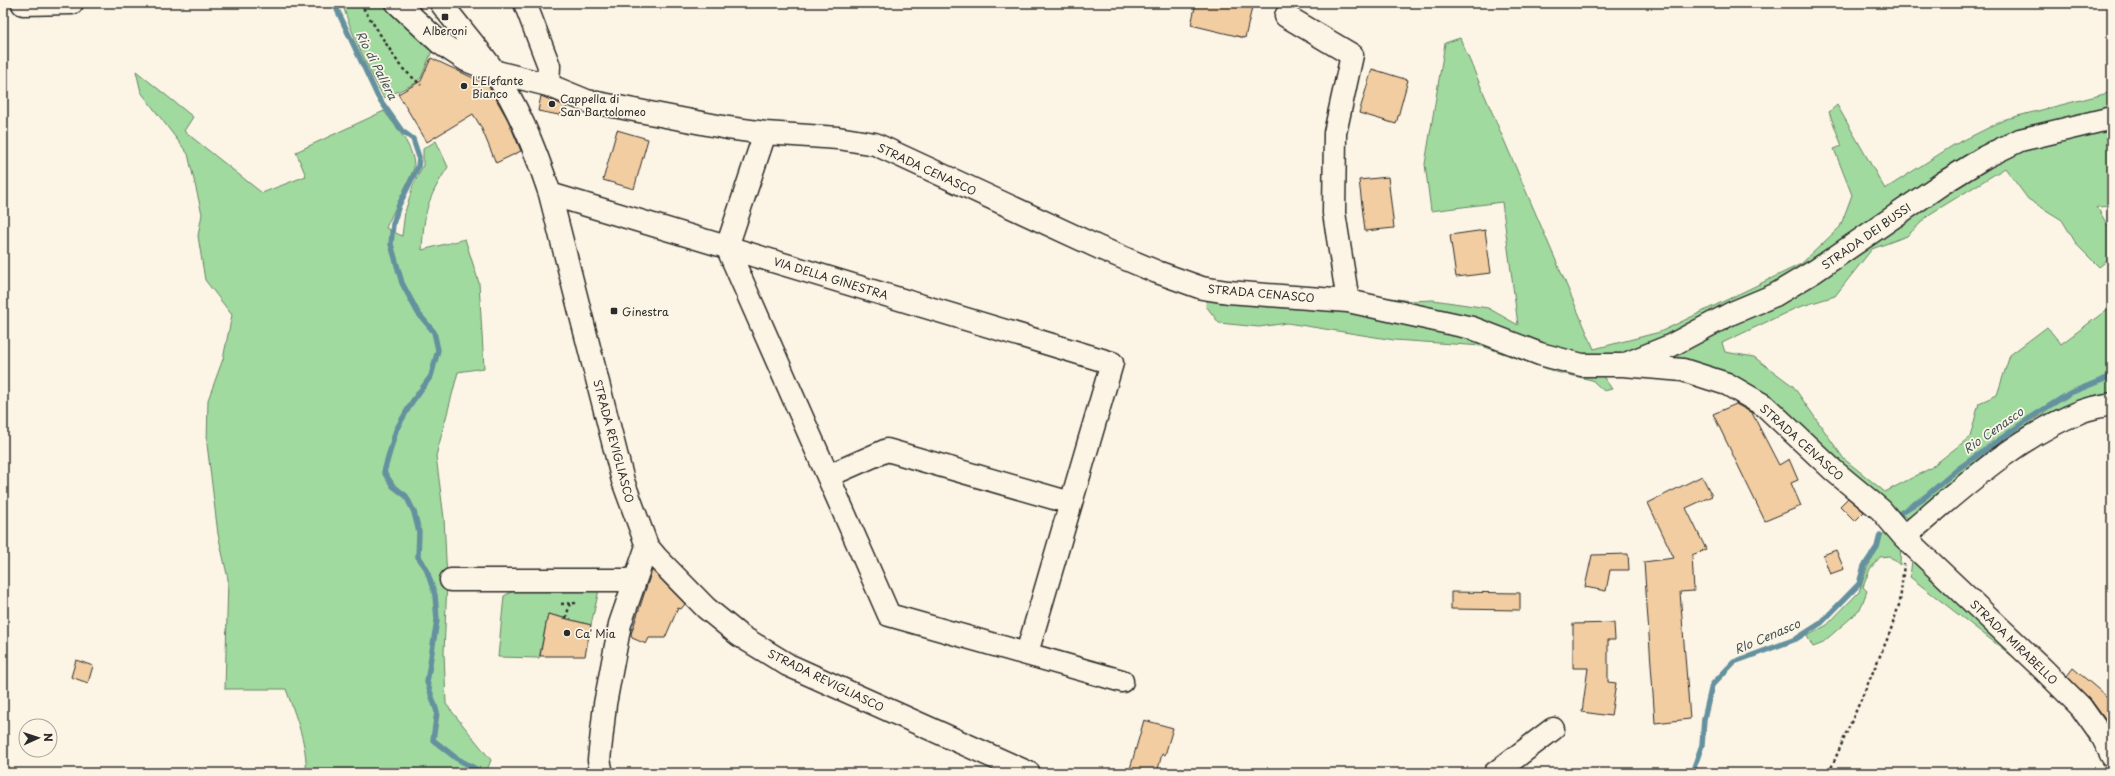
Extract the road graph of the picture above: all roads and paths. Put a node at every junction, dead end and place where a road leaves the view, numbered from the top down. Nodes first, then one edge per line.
1 (72, 3) edge
2 (360, 3) edge
3 (397, 3) edge
4 (441, 3) edge
5 (525, 3) edge
6 (23, 4) dead end
7 (1286, 16) dead end
8 (493, 71) junction
9 (421, 85) dead end
10 (548, 85) junction
11 (2112, 118) edge
12 (765, 133) junction
13 (550, 194) junction
14 (727, 247) junction
15 (1348, 301) junction
16 (1623, 365) junction
17 (2112, 404) edge
18 (828, 476) junction
19 (1071, 503) junction
20 (1904, 537) junction
21 (647, 546) junction
22 (451, 580) dead end
23 (635, 580) junction
24 (570, 603) dead end
25 (566, 618) dead end
26 (1027, 653) junction
27 (1122, 681) dead end
28 (1553, 729) dead end
29 (2112, 756) edge
30 (602, 773) edge
31 (1029, 773) edge
32 (1496, 773) edge
33 (1829, 773) edge

1 - 6 street
2 - 9 path
3 - 8 street
4 - 8 street, STRADA REVIGLIASCO
5 - 10 street
7 - 15 street
8 - 10 street, STRADA CENASCO
8 - 13 street, STRADA REVIGLIASCO
10 - 12 street, STRADA CENASCO
11 - 16 street, STRADA DEI BUSSI
12 - 14 street
12 - 15 street, STRADA CENASCO
13 - 14 street, VIA DELLA GINESTRA
13 - 21 street, STRADA REVIGLIASCO
14 - 18 street
14 - 19 street, VIA DELLA GINESTRA
15 - 16 street, STRADA CENASCO
16 - 20 street, STRADA CENASCO
17 - 20 street
18 - 19 street
18 - 26 street
19 - 26 street
20 - 29 street, STRADA MIRABELLO
20 - 33 path
21 - 23 street
21 - 31 street, STRADA REVIGLIASCO
22 - 23 street
23 - 30 street
24 - 25 path
26 - 27 street
28 - 32 street

